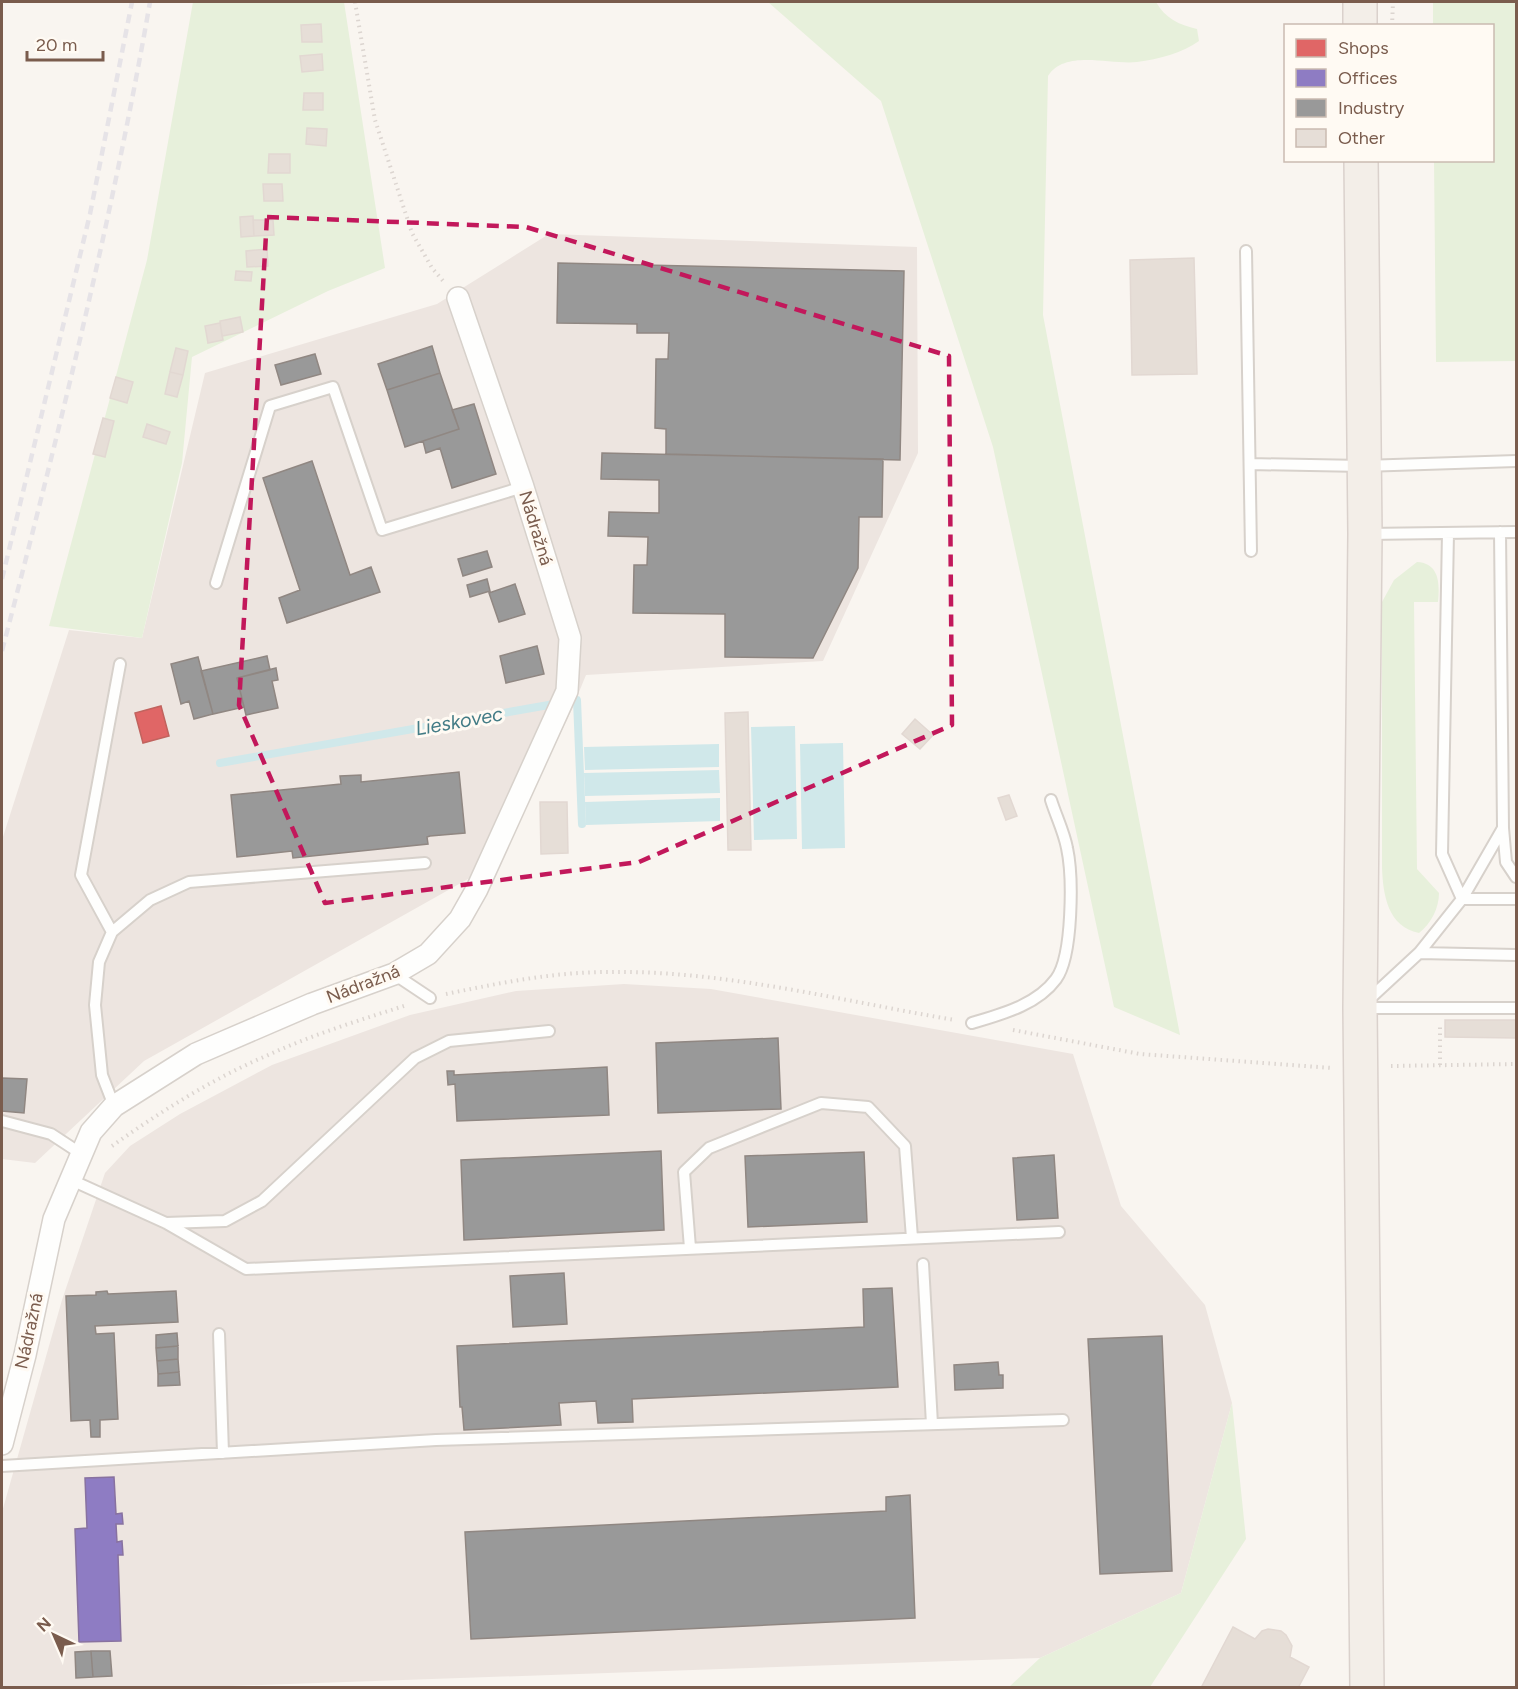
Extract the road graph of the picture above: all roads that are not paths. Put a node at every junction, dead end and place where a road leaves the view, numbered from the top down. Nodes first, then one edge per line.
1 (1360, 2) edge
2 (1360, 24) edge
3 (1361, 162) edge
4 (1246, 251) dead end
5 (458, 298) road end
6 (1516, 461) edge
7 (1250, 464) junction
8 (1363, 466) junction
9 (523, 487) junction
10 (1500, 532) junction
11 (1516, 532) edge
12 (1448, 533) junction
13 (1365, 534) junction
14 (1251, 551) dead end
15 (216, 583) dead end
16 (120, 664) dead end
17 (1051, 800) dead end
18 (1503, 828) junction
19 (425, 863) dead end
20 (1516, 878) edge
21 (1462, 899) junction
22 (1516, 899) edge
23 (112, 932) junction
24 (1419, 953) junction
25 (1516, 955) edge
26 (394, 974) junction
27 (430, 998) road end
28 (1359, 1008) junction
29 (1516, 1008) edge
30 (972, 1023) road end
31 (549, 1031) dead end
32 (114, 1106) junction
33 (2, 1121) edge
34 (80, 1153) junction
35 (69, 1179) junction
36 (166, 1223) junction
37 (1059, 1232) dead end
38 (912, 1238) junction
39 (690, 1248) junction
40 (923, 1264) dead end
41 (219, 1334) dead end
42 (1063, 1420) dead end
43 (932, 1424) junction
44 (2, 1444) edge
45 (223, 1453) junction
46 (2, 1466) edge
47 (1366, 1672) edge

1 - 2 main road
3 - 8 main road
4 - 7 lane
5 - 9 street, Nádražná
6 - 8 lane
7 - 8 lane
7 - 14 lane
8 - 13 main road
9 - 15 lane
9 - 26 street, Nádražná
10 - 11 lane
10 - 12 lane
10 - 18 lane
12 - 13 lane
12 - 21 lane
13 - 28 main road
16 - 23 lane
17 - 30 lane
18 - 20 lane
18 - 21 lane
19 - 23 lane
21 - 22 lane
21 - 24 lane
23 - 32 lane
24 - 25 lane
24 - 28 lane
26 - 27 lane
26 - 32 street, Nádražná
28 - 29 lane
28 - 47 main road
31 - 36 lane
32 - 34 street, Nádražná
33 - 34 lane
34 - 35 street, Nádražná
35 - 36 lane
35 - 44 street, Nádražná
36 - 39 lane
37 - 38 lane
38 - 39 lane
38 - 39 lane
40 - 43 lane
41 - 45 lane
42 - 43 lane
43 - 45 lane
45 - 46 lane

